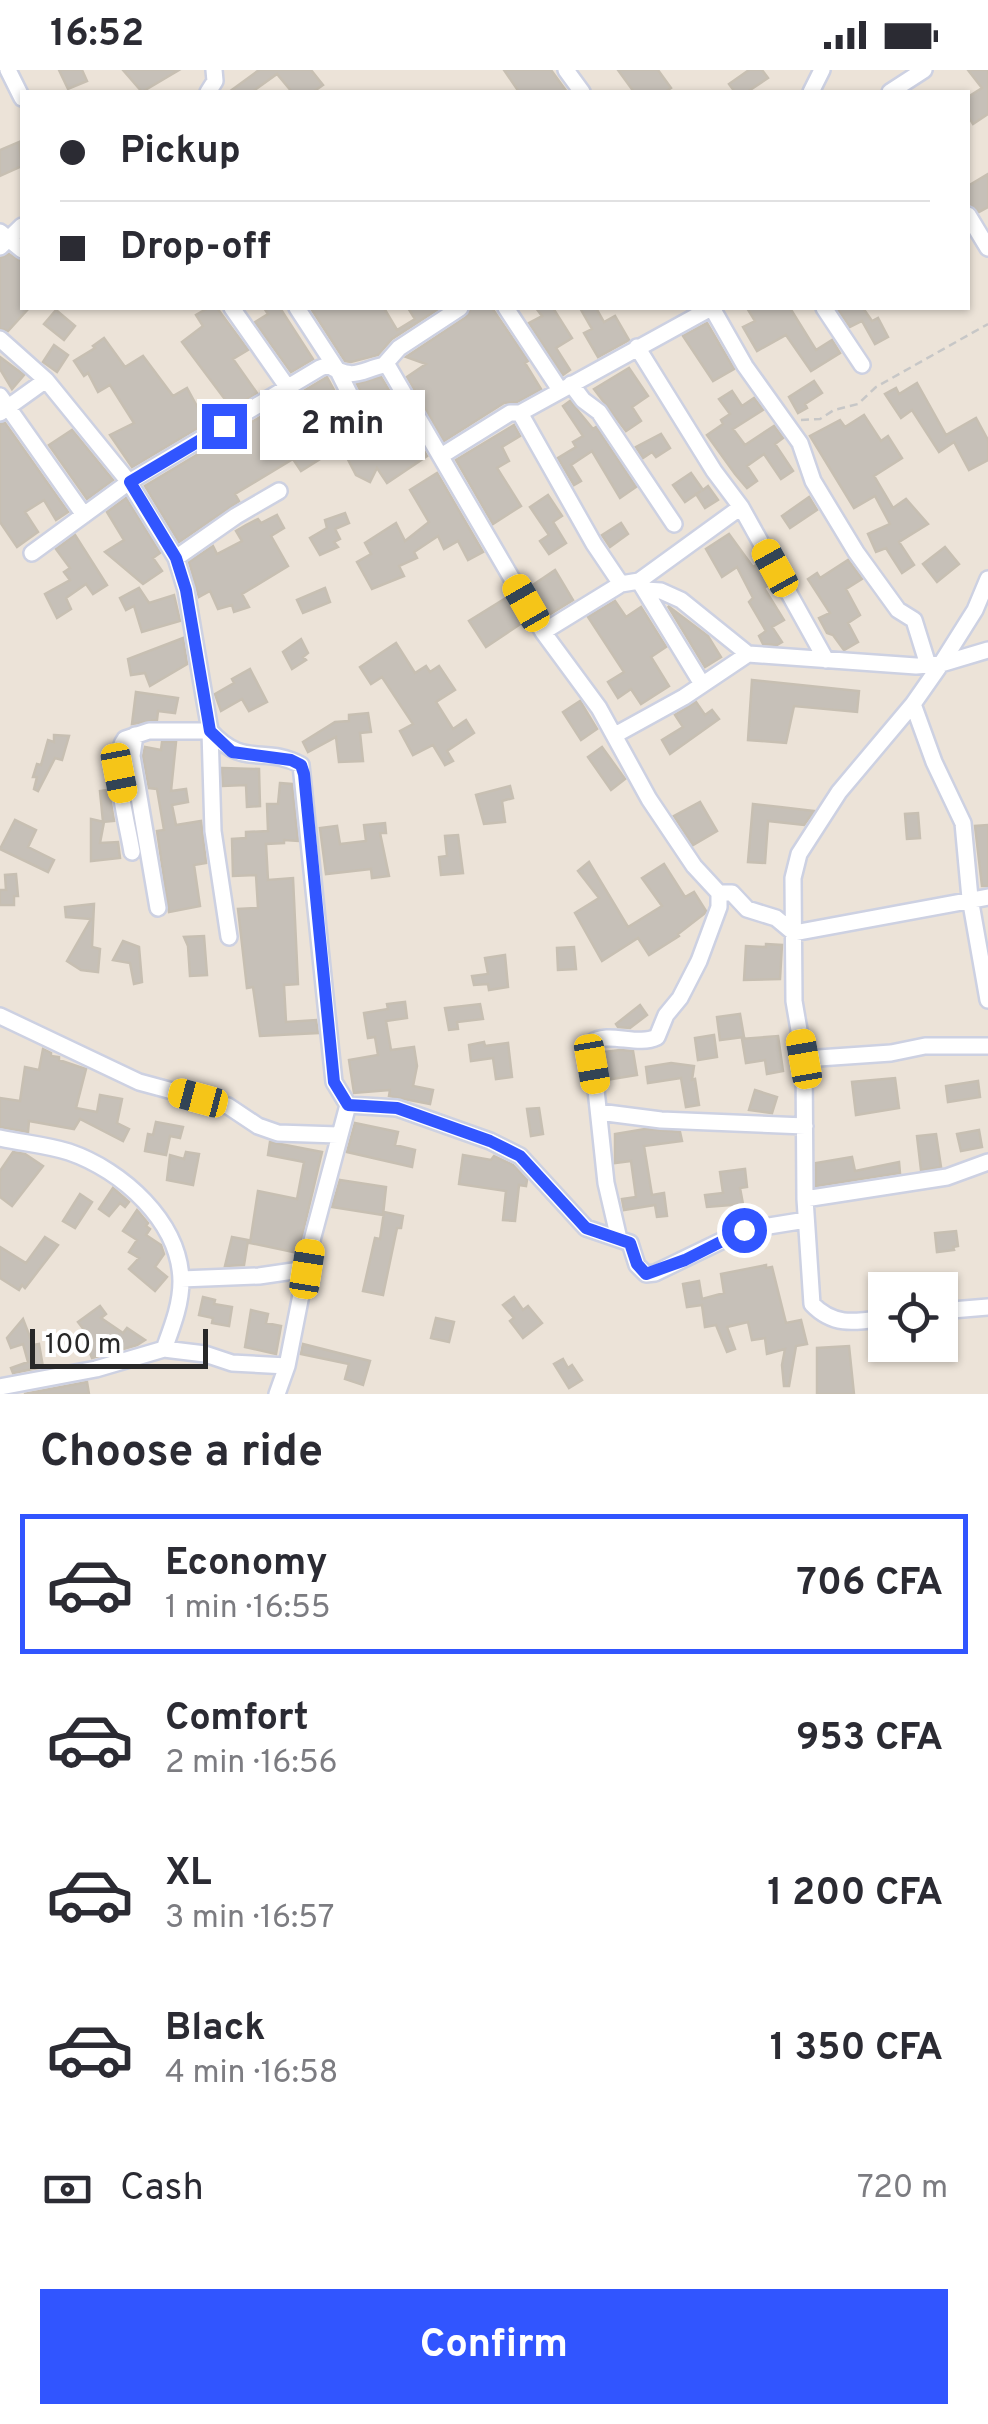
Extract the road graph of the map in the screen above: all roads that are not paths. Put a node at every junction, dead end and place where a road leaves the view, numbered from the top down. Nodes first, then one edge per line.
1 (8, 70) edge
2 (924, 70) edge
3 (893, 90) edge
4 (20, 94) edge
5 (970, 218) edge
6 (988, 248) edge
7 (298, 310) edge
8 (457, 310) edge
9 (508, 310) edge
10 (707, 310) edge
11 (712, 310) edge
12 (825, 310) edge
13 (237, 312) edge
14 (0, 339) edge
15 (638, 347) junction
16 (862, 364) dead end
17 (384, 365) junction
18 (338, 371) junction
19 (46, 380) junction
20 (566, 387) junction
21 (288, 388) junction
22 (3, 404) edge
23 (520, 413) junction
24 (366, 427) dead end
25 (441, 456) junction
26 (130, 482) junction
27 (279, 491) dead end
28 (741, 507) junction
29 (84, 515) junction
30 (674, 524) dead end
31 (32, 553) dead end
32 (176, 558) junction
33 (988, 579) edge
34 (620, 584) junction
35 (642, 585) junction
36 (543, 632) junction
37 (988, 650) edge
38 (748, 654) junction
39 (826, 660) junction
40 (935, 664) junction
41 (702, 684) junction
42 (913, 704) junction
43 (210, 731) junction
44 (135, 735) junction
45 (614, 735) junction
46 (132, 852) dead end
47 (719, 893) junction
48 (988, 897) edge
49 (970, 898) junction
50 (158, 908) dead end
51 (794, 933) junction
52 (229, 938) dead end
53 (988, 1000) edge
54 (0, 1016) edge
55 (988, 1046) edge
56 (804, 1059) junction
57 (348, 1105) junction
58 (599, 1112) junction
59 (805, 1126) junction
60 (338, 1136) junction
61 (0, 1138) edge
62 (988, 1162) edge
63 (805, 1199) junction
64 (806, 1220) junction
65 (619, 1239) junction
66 (307, 1269) junction
67 (181, 1279) junction
68 (988, 1307) edge
69 (958, 1310) edge
70 (868, 1320) edge
71 (164, 1349) junction
72 (287, 1366) junction
73 (0, 1387) edge
74 (277, 1394) edge

1 - 4 street
2 - 3 street
5 - 6 street
7 - 18 street
8 - 17 street
9 - 20 street
10 - 15 street
11 - 40 street
12 - 16 street
13 - 21 street
14 - 19 street
15 - 20 street
15 - 28 street
17 - 18 street
17 - 25 street
18 - 21 street
18 - 24 street
19 - 22 street
19 - 26 street
20 - 23 street
20 - 30 street
21 - 26 street
22 - 29 street
23 - 25 street
23 - 34 street
25 - 36 street
26 - 29 street
26 - 32 street
27 - 32 street
28 - 35 street
28 - 39 street
29 - 31 street
32 - 43 street
33 - 40 street
34 - 35 street
34 - 36 street
35 - 38 street
35 - 41 street
36 - 45 street
37 - 40 street
38 - 39 street
38 - 41 street
39 - 40 street
40 - 42 street
41 - 45 street
42 - 49 street
42 - 51 street
43 - 44 street
43 - 52 street
43 - 57 street
44 - 46 street
44 - 50 street
45 - 47 street
47 - 51 street
47 - 58 street
48 - 49 street
49 - 51 street
49 - 53 street
51 - 56 street
54 - 60 street
55 - 56 street
56 - 59 street
57 - 60 street
57 - 65 street
58 - 59 street
58 - 65 street
59 - 63 street
60 - 66 street
61 - 67 street
62 - 63 street
63 - 64 street
64 - 65 street
64 - 70 street
66 - 67 street
66 - 72 street
67 - 71 street
68 - 69 street
71 - 72 street
71 - 73 street
72 - 74 street

